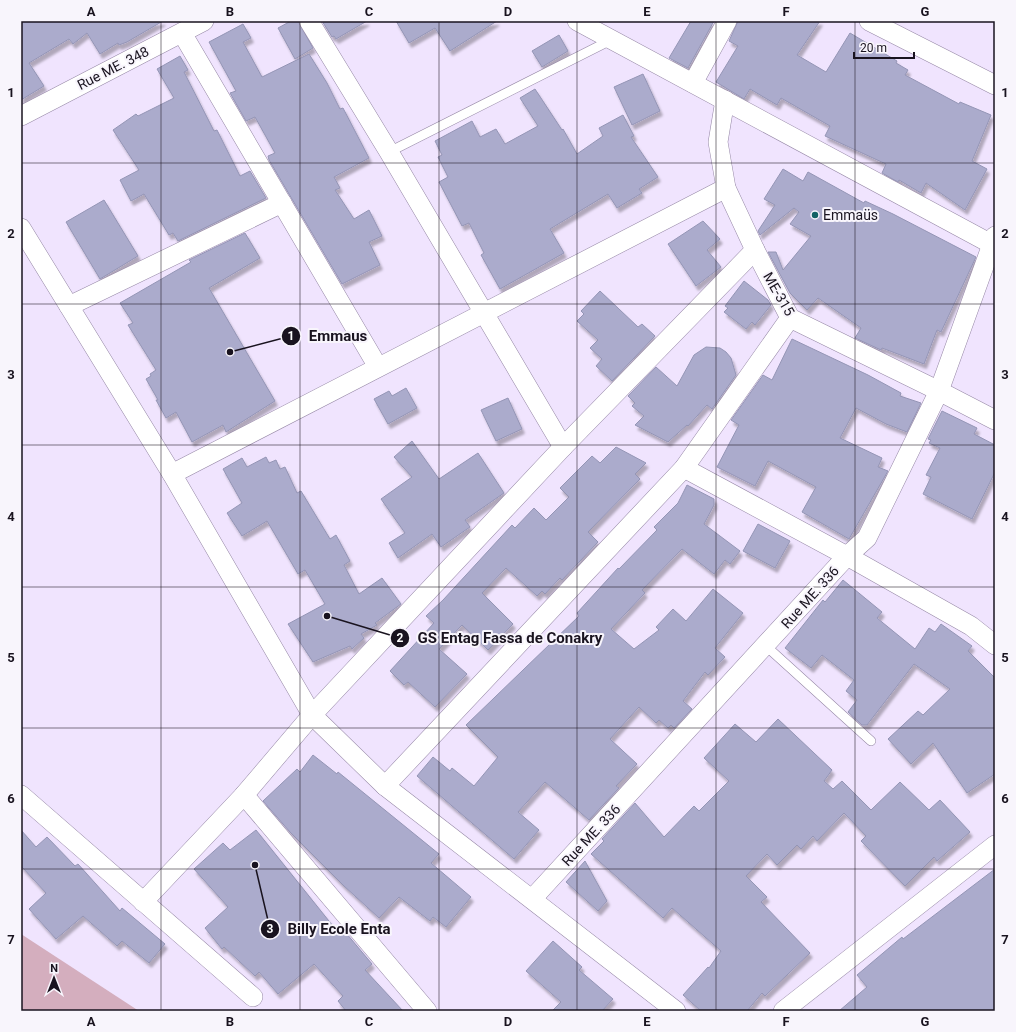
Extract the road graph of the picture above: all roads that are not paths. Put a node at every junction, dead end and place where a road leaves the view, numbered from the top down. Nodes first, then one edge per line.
1 (204, 21) edge
2 (309, 21) edge
3 (577, 21) edge
4 (727, 21) edge
5 (869, 21) edge
6 (182, 33) junction
7 (611, 40) junction
8 (693, 83) junction
9 (995, 85) edge
10 (725, 100) junction
11 (21, 116) edge
12 (389, 152) junction
13 (726, 188) junction
14 (282, 203) junction
15 (21, 228) edge
16 (994, 242) edge
17 (755, 250) junction
18 (69, 306) junction
19 (483, 313) junction
20 (790, 318) junction
21 (378, 367) junction
22 (939, 390) junction
23 (995, 420) edge
24 (563, 447) junction
25 (684, 468) junction
26 (172, 474) junction
27 (847, 556) junction
28 (995, 645) edge
29 (766, 646) junction
30 (312, 715) junction
31 (871, 741) dead end
32 (385, 786) junction
33 (244, 794) junction
34 (21, 795) edge
35 (995, 845) edge
36 (532, 899) junction
37 (143, 902) junction
38 (253, 997) dead end
39 (427, 1011) edge
40 (676, 1011) edge
41 (783, 1011) edge

1 - 6 street, Rue ME. 348
2 - 12 street
3 - 7 street
4 - 8 street
5 - 9 street
6 - 11 street, Rue ME. 348
6 - 14 street
7 - 8 street
7 - 12 lane
8 - 10 street
10 - 13 street, ME-315
10 - 16 street
12 - 19 street
13 - 17 street, ME-315
13 - 19 street
14 - 18 street
14 - 21 street
15 - 18 street
16 - 22 street, Rue ME. 336
17 - 20 street, ME-315
17 - 24 street
18 - 26 street
19 - 21 street
19 - 24 street
20 - 22 street, ME-315
20 - 25 street
21 - 26 street
22 - 23 street, ME-315
22 - 27 street, Rue ME. 336
24 - 30 street
25 - 27 street
25 - 32 street
26 - 30 street
27 - 28 street
27 - 29 street, Rue ME. 336
29 - 31 lane
29 - 36 street, Rue ME. 336
30 - 32 street
30 - 33 street
32 - 36 street
33 - 37 street
33 - 39 street
34 - 37 street
35 - 41 street
36 - 40 street
37 - 38 street

